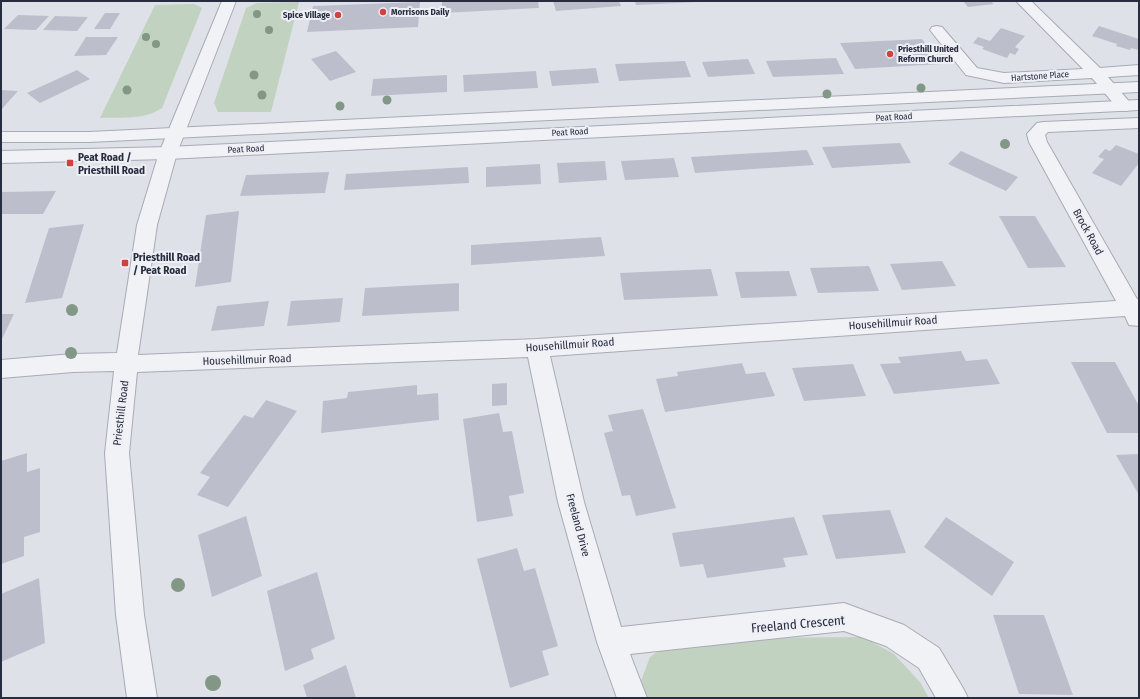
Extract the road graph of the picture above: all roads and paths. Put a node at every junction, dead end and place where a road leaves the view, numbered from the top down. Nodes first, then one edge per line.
1 (229, 1) edge
2 (1023, 1) edge
3 (937, 30) dead end
4 (1139, 70) edge
5 (1096, 72) junction
6 (1139, 87) edge
7 (1110, 88) junction
8 (1132, 105) edge
9 (1139, 123) edge
10 (1, 137) edge
11 (172, 143) junction
12 (1, 157) edge
13 (1136, 312) edge
14 (537, 348) junction
15 (127, 362) junction
16 (1, 369) edge
17 (611, 642) junction
18 (142, 698) edge
19 (632, 698) edge
20 (952, 698) edge

1 - 11 street, Priesthill Road
2 - 5 street
3 - 5 street, Hartstone Place
4 - 5 street, Hartstone Place
5 - 7 street
6 - 7 street, Peat Road
7 - 8 street
7 - 11 street, Peat Road
8 - 11 street, Peat Road
9 - 13 street, Brock Road
10 - 11 street, Peat Road
11 - 12 street, Peat Road
11 - 15 street, Priesthill Road
13 - 14 street, Househillmuir Road
14 - 15 street, Househillmuir Road
14 - 17 street, Freeland Drive
15 - 16 street, Househillmuir Road
15 - 18 street, Priesthill Road
17 - 19 street, Freeland Drive
17 - 20 street, Freeland Crescent

